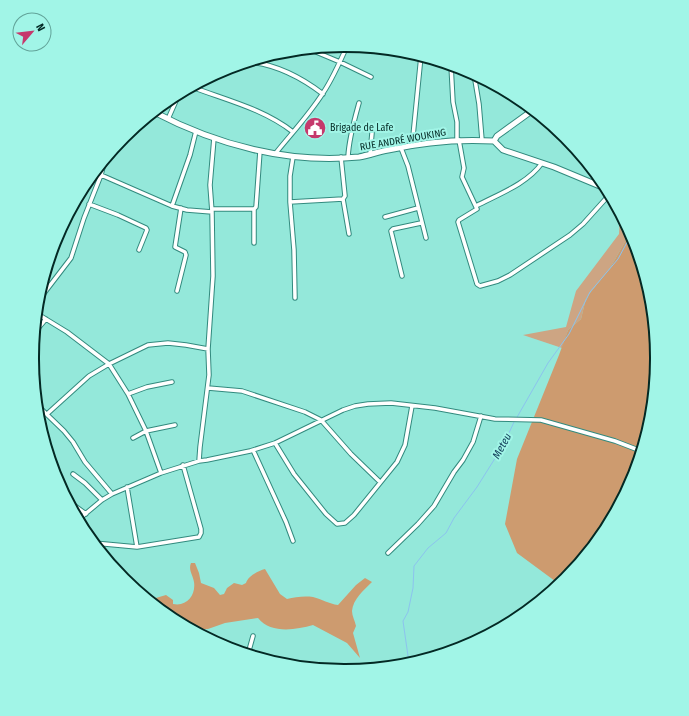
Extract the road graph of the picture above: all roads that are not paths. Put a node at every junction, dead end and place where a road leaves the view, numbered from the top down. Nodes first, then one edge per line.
1 (344, 52) edge
2 (320, 54) edge
3 (340, 62) junction
4 (420, 62) edge
5 (262, 64) edge
6 (451, 72) edge
7 (371, 77) dead end
8 (475, 82) edge
9 (199, 89) edge
10 (323, 94) junction
11 (359, 103) dead end
12 (174, 104) edge
13 (528, 114) edge
14 (160, 115) edge
15 (168, 119) junction
16 (196, 131) junction
17 (293, 132) junction
18 (372, 133) dead end
19 (214, 138) junction
20 (458, 140) junction
21 (482, 140) junction
22 (494, 141) junction
23 (412, 146) junction
24 (401, 148) junction
25 (260, 151) junction
26 (274, 155) junction
27 (370, 155) junction
28 (293, 157) junction
29 (341, 157) junction
30 (348, 157) junction
31 (542, 163) junction
32 (101, 175) joint
33 (597, 185) edge
34 (343, 199) junction
35 (605, 199) edge
36 (290, 202) junction
37 (89, 204) junction
38 (172, 206) junction
39 (476, 206) junction
40 (181, 208) junction
41 (418, 208) junction
42 (254, 209) junction
43 (212, 210) junction
44 (385, 217) dead end
45 (421, 223) junction
46 (349, 234) dead end
47 (426, 238) dead end
48 (254, 243) dead end
49 (139, 250) dead end
50 (402, 276) dead end
51 (47, 290) edge
52 (177, 291) dead end
53 (295, 298) dead end
54 (42, 317) edge
55 (46, 319) junction
56 (41, 324) edge
57 (208, 349) junction
58 (109, 364) junction
59 (172, 382) dead end
60 (208, 388) junction
61 (128, 394) junction
62 (412, 406) junction
63 (44, 411) edge
64 (47, 414) junction
65 (481, 416) junction
66 (321, 420) junction
67 (175, 425) dead end
68 (146, 431) junction
69 (133, 438) dead end
70 (275, 443) junction
71 (636, 449) edge
72 (253, 450) junction
73 (199, 461) junction
74 (183, 465) junction
75 (161, 473) junction
76 (73, 474) dead end
77 (380, 482) junction
78 (127, 487) junction
79 (112, 494) junction
80 (102, 500) junction
81 (79, 509) edge
82 (86, 514) junction
83 (83, 516) edge
84 (293, 541) dead end
85 (102, 544) edge
86 (137, 547) junction
87 (388, 553) dead end
88 (253, 636) dead end
89 (250, 648) edge

1 - 3 street
2 - 3 street
3 - 7 street
3 - 10 street
4 - 23 street
5 - 10 street
6 - 20 street
8 - 21 street
9 - 17 street
10 - 17 street
11 - 30 street
12 - 15 street
13 - 22 street
14 - 15 street, RUE ANDRÉ WOUKING
15 - 16 street, RUE ANDRÉ WOUKING
16 - 19 street, RUE ANDRÉ WOUKING
16 - 38 street
17 - 26 street
18 - 27 street
19 - 25 street, RUE ANDRÉ WOUKING
19 - 43 street
20 - 21 street, RUE ANDRÉ WOUKING
20 - 23 street, RUE ANDRÉ WOUKING
20 - 39 street
21 - 22 street, RUE ANDRÉ WOUKING
22 - 31 street
23 - 24 street, RUE ANDRÉ WOUKING
24 - 27 street, RUE ANDRÉ WOUKING
24 - 41 street
25 - 26 street, RUE ANDRÉ WOUKING
25 - 42 street
26 - 28 street, RUE ANDRÉ WOUKING
27 - 30 street, RUE ANDRÉ WOUKING
28 - 29 street, RUE ANDRÉ WOUKING
28 - 36 street
29 - 30 street, RUE ANDRÉ WOUKING
29 - 34 street
31 - 33 street
31 - 39 street
32 - 37 street
32 - 38 street
34 - 36 street
34 - 46 street
35 - 39 street
36 - 53 street
37 - 49 street
37 - 51 street
38 - 40 street
40 - 43 street
40 - 52 street
41 - 44 street
41 - 45 street
42 - 43 street
42 - 48 street
43 - 57 street
45 - 47 street
45 - 50 street
54 - 55 street
55 - 56 street
55 - 58 street
57 - 58 street
57 - 60 street
58 - 61 street
58 - 64 street
59 - 61 street
60 - 66 street
60 - 73 street
61 - 68 street
62 - 65 street
62 - 66 street
62 - 77 street
63 - 64 street
64 - 79 street
65 - 71 street
65 - 87 street
66 - 70 street
66 - 77 street
67 - 68 street
68 - 69 street
68 - 75 street
70 - 72 street
70 - 77 street
72 - 73 street
72 - 84 street
73 - 74 street
74 - 75 street
74 - 86 street
75 - 78 street
76 - 80 street
78 - 79 street
78 - 86 street
79 - 80 street
80 - 82 street
81 - 82 street
82 - 83 street
85 - 86 street
88 - 89 street

